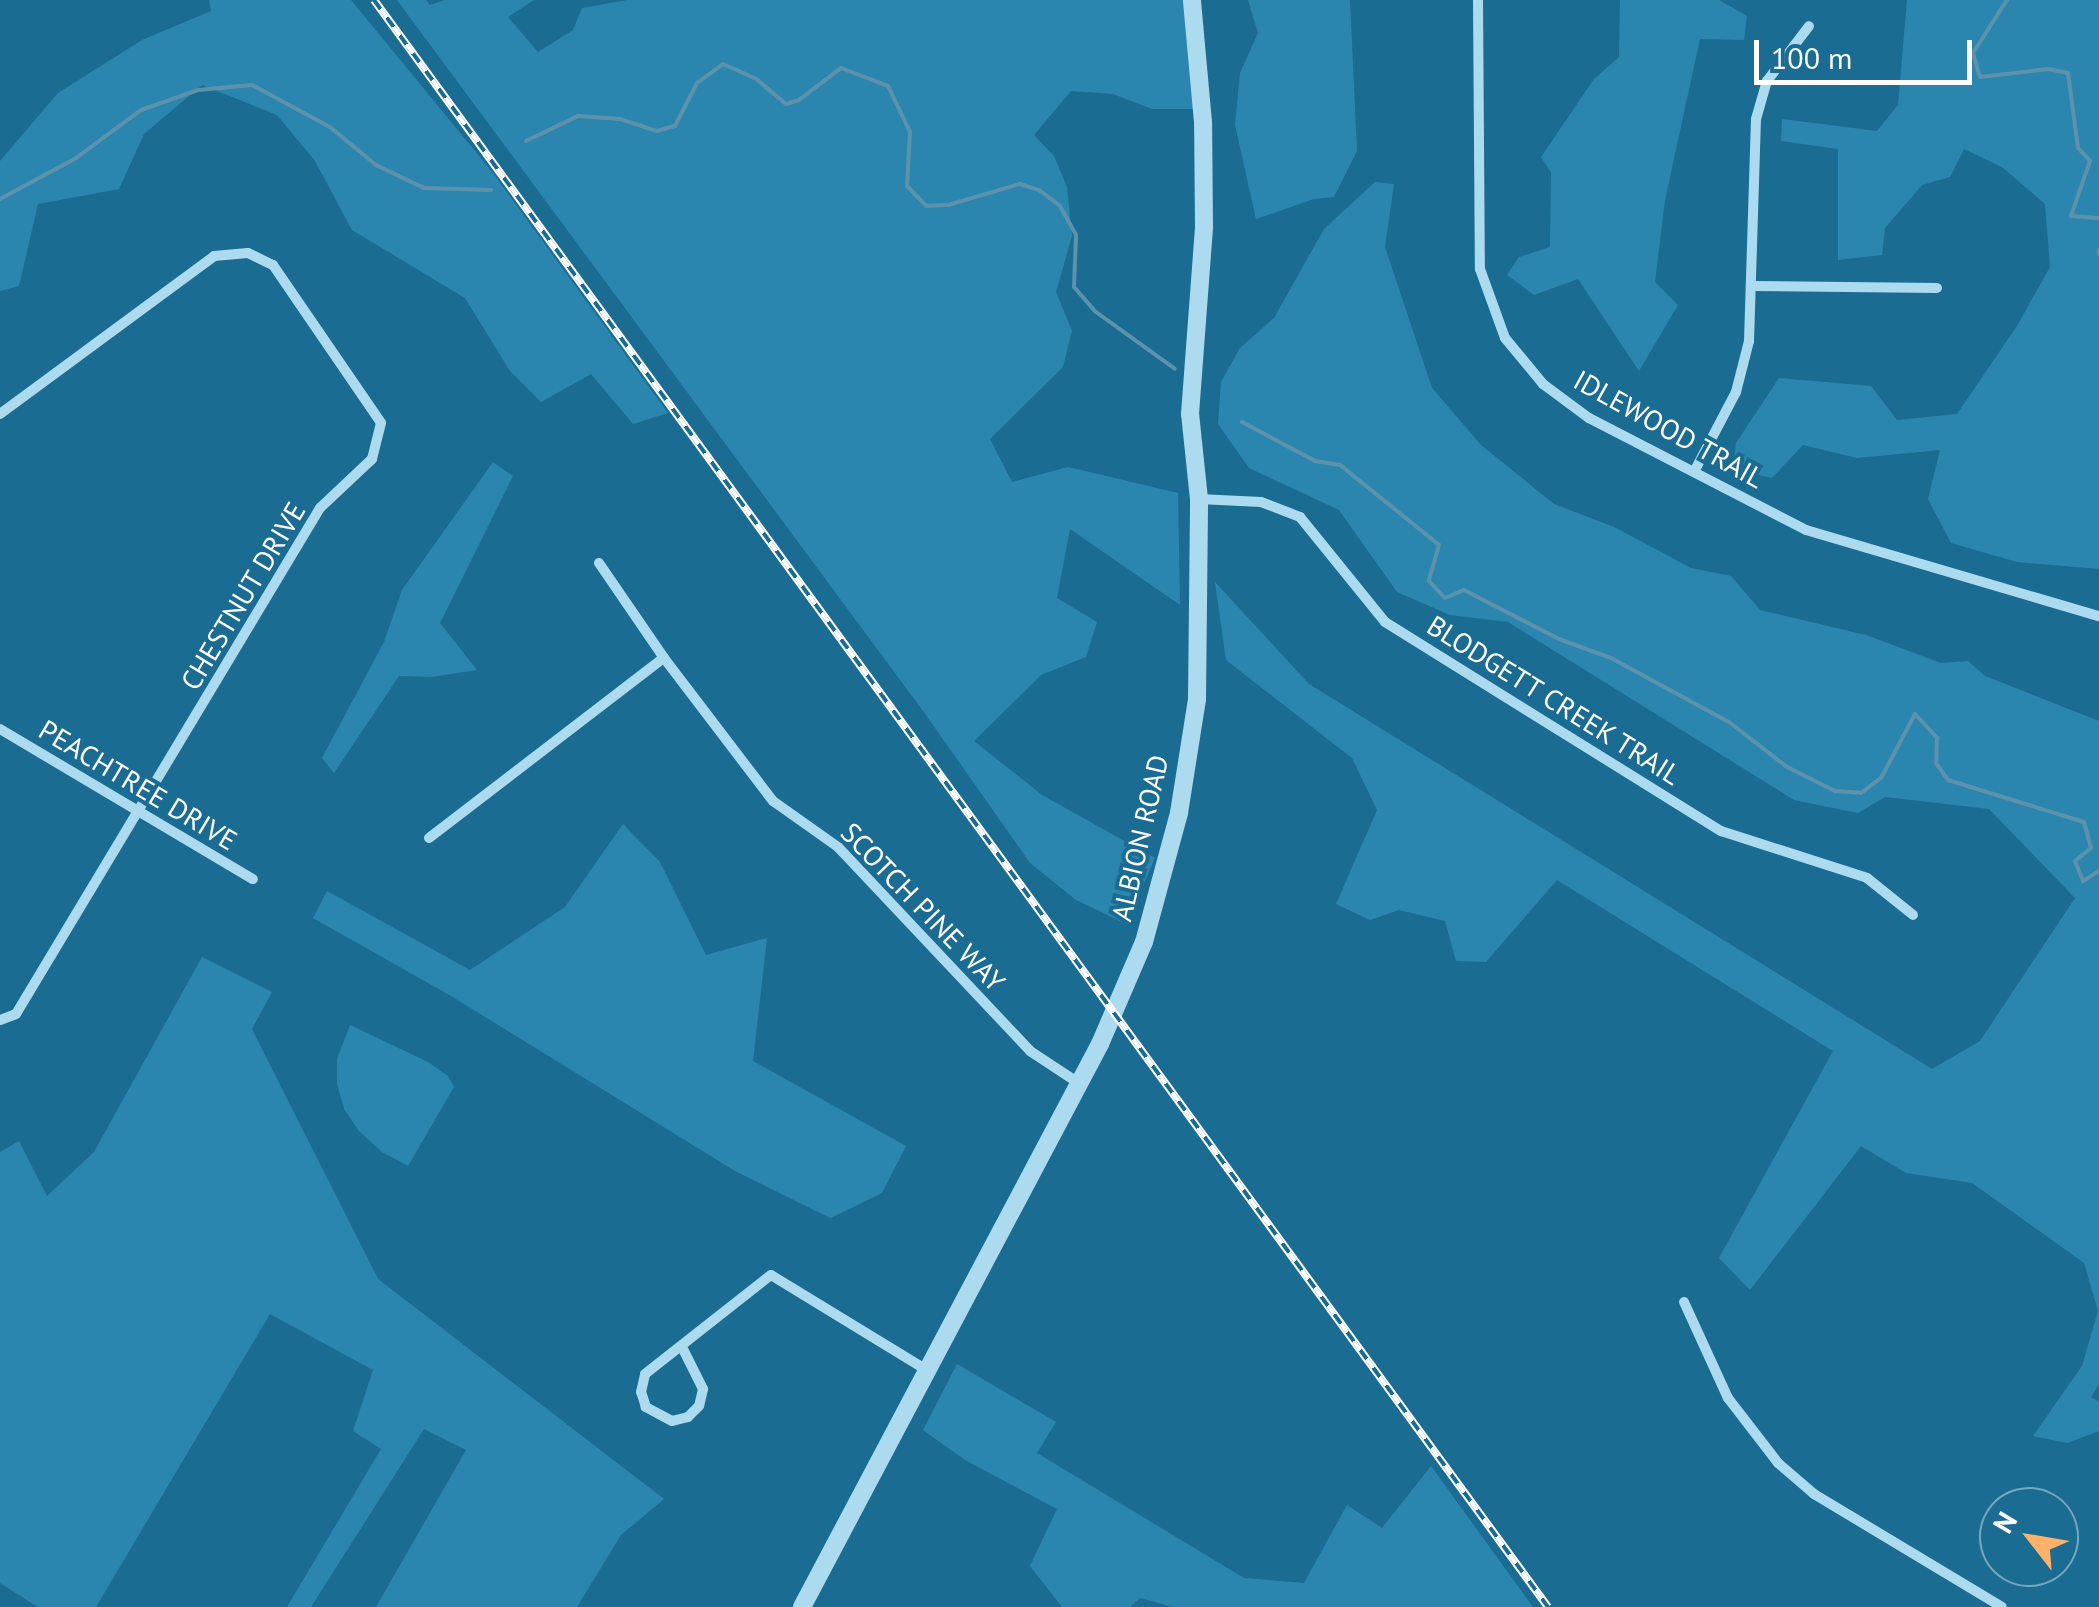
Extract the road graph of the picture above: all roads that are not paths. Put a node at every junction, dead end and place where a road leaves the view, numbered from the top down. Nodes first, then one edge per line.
1 (1192, 0) edge
2 (1478, 0) edge
3 (1808, 26) dead end
4 (1753, 286) junction
5 (1937, 288) dead end
6 (0, 414) edge
7 (1695, 470) junction
8 (1199, 499) junction
9 (599, 563) dead end
10 (2099, 616) edge
11 (664, 658) junction
12 (0, 730) edge
13 (141, 812) junction
14 (429, 838) dead end
15 (253, 879) dead end
16 (1913, 915) dead end
17 (0, 1020) edge
18 (1080, 1084) junction
19 (1684, 1302) dead end
20 (683, 1348) junction
21 (928, 1371) junction
22 (802, 1607) edge
23 (2002, 1607) edge

1 - 8 street, ALBION ROAD
2 - 7 street, IDLEWOOD TRAIL
3 - 4 street
4 - 5 street
4 - 7 street
6 - 13 street, CHESTNUT DRIVE
7 - 10 street, IDLEWOOD TRAIL
8 - 16 street, BLODGETT CREEK TRAIL
8 - 18 street, ALBION ROAD
9 - 11 street, SCOTCH PINE WAY
11 - 14 street
11 - 18 street, SCOTCH PINE WAY
12 - 13 street, PEACHTREE DRIVE
13 - 15 street, PEACHTREE DRIVE
13 - 17 street, CHESTNUT DRIVE
18 - 21 street, ALBION ROAD
19 - 23 street
20 - 20 street
20 - 21 street
21 - 22 street, ALBION ROAD

